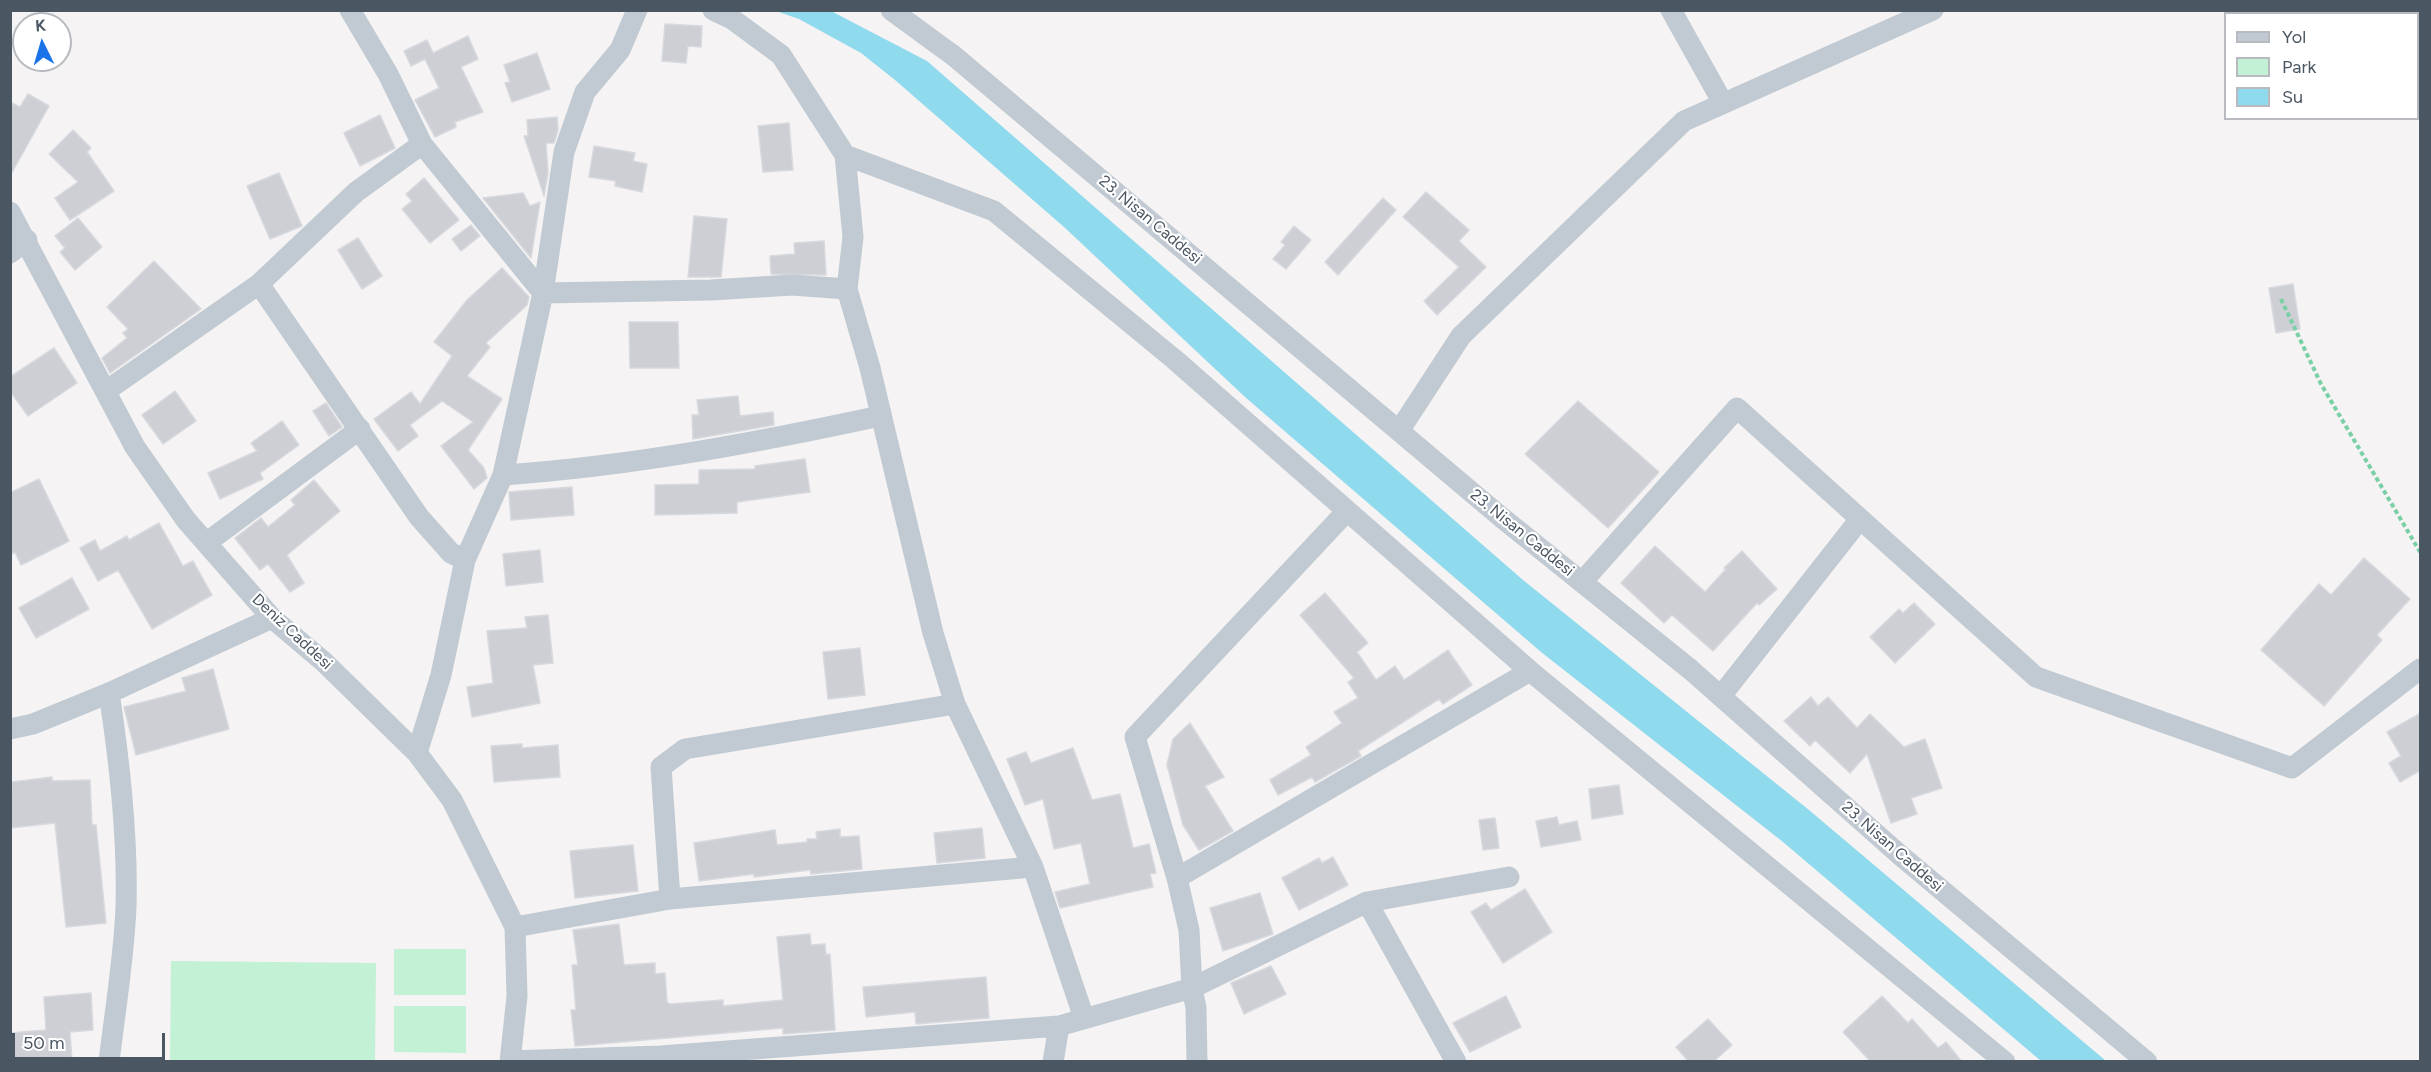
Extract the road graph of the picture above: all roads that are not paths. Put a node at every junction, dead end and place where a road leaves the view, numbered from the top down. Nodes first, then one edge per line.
1 (350, 10) edge
2 (637, 10) edge
3 (713, 10) edge
4 (891, 10) edge
5 (1671, 10) edge
6 (1933, 10) edge
7 (1723, 104) junction
8 (422, 144) junction
9 (845, 155) junction
10 (10, 212) edge
11 (27, 240) junction
12 (10, 253) edge
13 (259, 284) junction
14 (847, 289) junction
15 (543, 293) junction
16 (106, 391) junction
17 (880, 416) junction
18 (360, 429) junction
19 (1399, 431) junction
20 (503, 475) junction
21 (1347, 511) junction
22 (1860, 519) junction
23 (206, 543) junction
24 (465, 560) junction
25 (1582, 582) junction
26 (272, 618) junction
27 (2421, 669) edge
28 (1530, 670) junction
29 (108, 693) junction
30 (1720, 696) junction
31 (954, 704) junction
32 (10, 729) edge
33 (417, 753) junction
34 (1033, 867) junction
35 (1177, 878) junction
36 (1509, 878) dead end
37 (670, 899) junction
38 (1367, 902) junction
39 (515, 927) junction
40 (1192, 988) junction
41 (1084, 1018) junction
42 (1059, 1026) junction
43 (661, 1059) edge
44 (510, 1061) edge
45 (109, 1062) edge
46 (1053, 1062) edge
47 (1197, 1062) edge
48 (1456, 1062) edge
49 (2005, 1062) edge
50 (2148, 1062) edge

1 - 8 street
2 - 15 street
3 - 9 street
4 - 19 street, 23. Nisan Caddesi
5 - 7 street
6 - 7 street
7 - 19 street
8 - 13 street
8 - 15 street
9 - 14 street
9 - 21 street
10 - 11 street, Deniz Caddesi
11 - 12 street
11 - 16 street, Deniz Caddesi
13 - 16 street
13 - 18 street
14 - 15 street
14 - 17 street
15 - 20 street
16 - 23 street, Deniz Caddesi
17 - 20 street
17 - 31 street
18 - 23 street
18 - 24 street
19 - 25 street, 23. Nisan Caddesi
20 - 24 street
21 - 28 street
21 - 35 street
22 - 25 street
22 - 27 street
22 - 30 street
23 - 26 street, Deniz Caddesi
24 - 33 street
25 - 30 street, 23. Nisan Caddesi
26 - 29 street
26 - 33 street, Deniz Caddesi
28 - 35 street
28 - 49 street
29 - 32 street
29 - 45 street
30 - 50 street, 23. Nisan Caddesi
31 - 34 street
31 - 37 street
33 - 39 street, Deniz Caddesi
34 - 37 street
34 - 41 street
35 - 40 street
36 - 38 street
37 - 39 street
38 - 40 street
38 - 48 street
39 - 44 street, Deniz Caddesi
40 - 41 street
40 - 47 street
41 - 42 street
42 - 43 street
42 - 46 street
43 - 44 street

